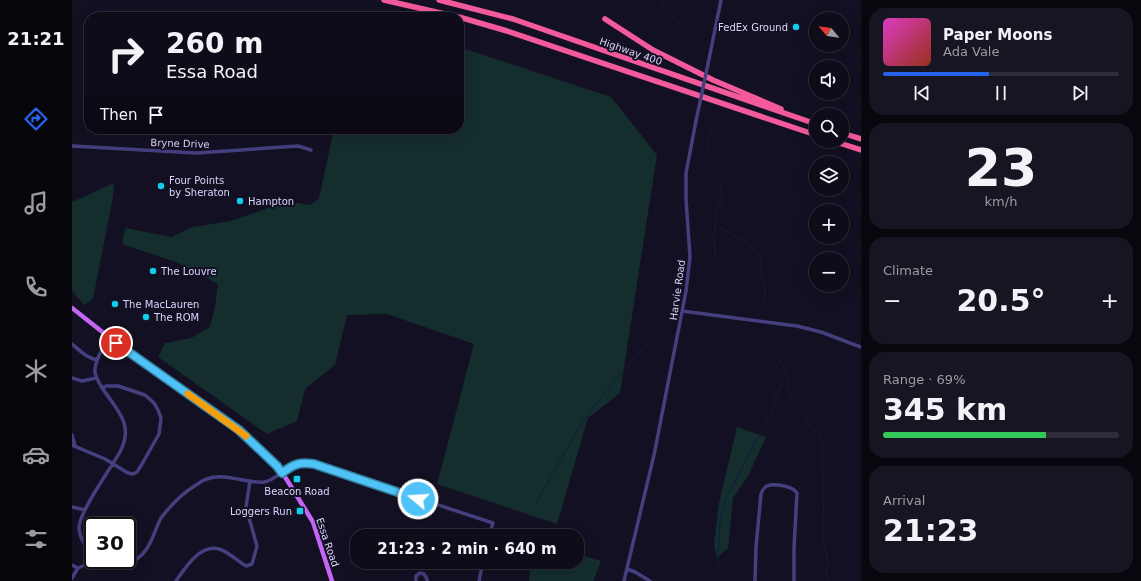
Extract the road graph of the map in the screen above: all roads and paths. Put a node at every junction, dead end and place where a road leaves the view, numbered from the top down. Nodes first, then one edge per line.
1 (384, 0) edge
2 (439, 0) edge
3 (721, 0) edge
4 (436, 12) edge
5 (464, 19) edge
6 (605, 19) dead end
7 (798, 119) junction
8 (809, 122) edge
9 (809, 133) edge
10 (849, 135) edge
11 (861, 139) edge
12 (72, 146) edge
13 (849, 146) edge
14 (311, 150) dead end
15 (861, 150) edge
16 (72, 308) edge
17 (682, 311) junction
18 (110, 338) junction
19 (72, 344) edge
20 (861, 347) edge
21 (97, 360) junction
22 (72, 378) edge
23 (96, 378) junction
24 (102, 388) junction
25 (72, 435) edge
26 (74, 445) edge
27 (113, 464) junction
28 (282, 473) junction
29 (250, 481) junction
30 (72, 507) edge
31 (85, 510) junction
32 (491, 529) edge
33 (84, 544) edge
34 (136, 559) edge
35 (72, 565) edge
36 (84, 566) edge
37 (78, 568) junction
38 (482, 569) edge
39 (627, 569) junction
40 (72, 578) edge
41 (176, 581) edge
42 (332, 581) edge
43 (416, 581) edge
44 (427, 581) edge
45 (479, 581) edge
46 (624, 581) edge
47 (650, 581) edge
48 (755, 581) edge
49 (794, 581) edge

1 - 4 highway, Highway 400
2 - 7 highway, Highway 400
3 - 17 street, Harvie Road, bridge
5 - 9 highway, Highway 400
6 - 7 highway
7 - 8 highway, Highway 400
10 - 11 highway
12 - 14 street, Bryne Drive
13 - 15 highway
16 - 18 main road, Essa Road
17 - 20 street
17 - 39 street, Harvie Road
18 - 21 street
18 - 28 main road, Essa Road
19 - 21 street
21 - 23 street
22 - 23 street
23 - 24 street
24 - 27 street
24 - 27 street
25 - 26 street
26 - 27 street
27 - 31 street
28 - 29 street
28 - 32 street
28 - 42 main road, Essa Road
29 - 34 street
29 - 41 street
30 - 31 street
31 - 33 street
35 - 37 street
36 - 37 street
37 - 40 street
38 - 45 street
39 - 46 street, Harvie Road
39 - 47 street
43 - 44 street
48 - 49 street

